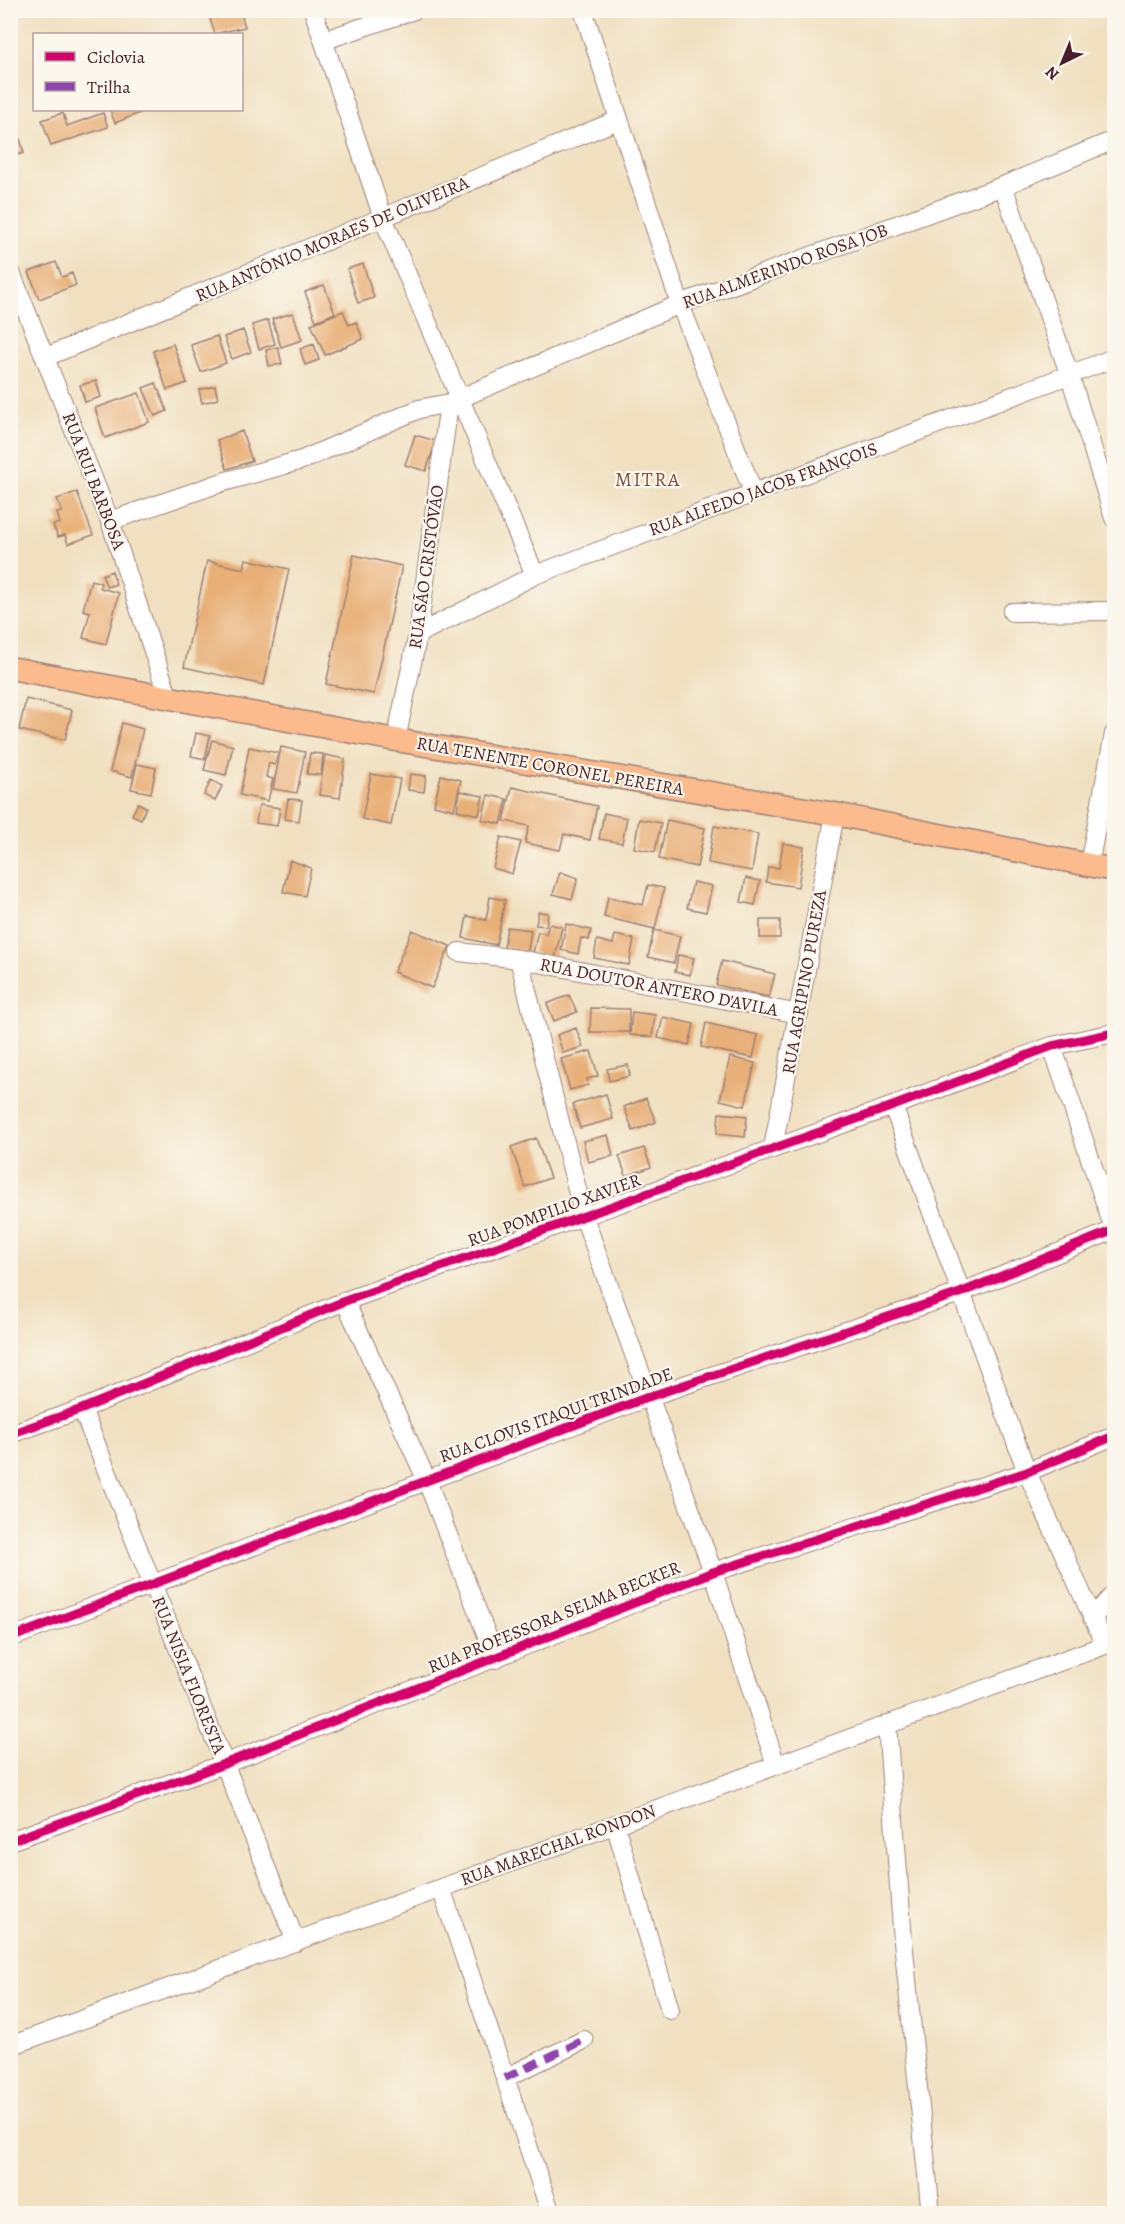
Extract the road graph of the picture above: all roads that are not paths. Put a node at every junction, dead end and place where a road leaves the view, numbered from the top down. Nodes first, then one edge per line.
1 (313, 10) edge
2 (414, 10) edge
3 (583, 10) edge
4 (325, 40) junction
5 (618, 120) junction
6 (1114, 140) edge
7 (1003, 186) junction
8 (383, 218) junction
9 (10, 270) edge
10 (680, 304) junction
11 (46, 357) junction
12 (1114, 358) edge
13 (1070, 376) junction
14 (453, 401) junction
15 (753, 492) junction
16 (1114, 518) edge
17 (110, 521) junction
18 (535, 575) junction
19 (1114, 611) edge
20 (1012, 612) dead end
21 (418, 634) junction
22 (10, 668) edge
23 (168, 696) junction
24 (1114, 734) edge
25 (396, 740) junction
26 (835, 814) junction
27 (1089, 865) junction
28 (1114, 870) edge
29 (459, 952) dead end
30 (519, 960) junction
31 (799, 1014) junction
32 (1114, 1033) edge
33 (1052, 1046) junction
34 (893, 1106) junction
35 (773, 1148) junction
36 (584, 1217) junction
37 (1114, 1230) edge
38 (960, 1293) junction
39 (345, 1301) junction
40 (651, 1396) junction
41 (82, 1409) junction
42 (10, 1434) edge
43 (1114, 1436) edge
44 (1027, 1472) junction
45 (427, 1480) junction
46 (713, 1572) junction
47 (153, 1584) junction
48 (1114, 1594) edge
49 (1092, 1618) junction
50 (10, 1638) edge
51 (1110, 1646) edge
52 (496, 1659) junction
53 (887, 1724) junction
54 (224, 1764) junction
55 (777, 1765) junction
56 (615, 1824) junction
57 (10, 1841) edge
58 (441, 1888) junction
59 (296, 1942) junction
60 (670, 2010) dead end
61 (584, 2040) dead end
62 (10, 2046) edge
63 (505, 2078) junction
64 (551, 2214) edge
65 (931, 2214) edge

1 - 4 street, RUA SÃO CRISTÓVÃO
2 - 4 street
3 - 5 street
4 - 8 street, RUA SÃO CRISTÓVÃO
5 - 8 street, RUA ANTÔNIO MORAES DE OLIVEIRA
5 - 10 street
6 - 7 street, RUA ALMERINDO ROSA JOB
7 - 10 street, RUA ALMERINDO ROSA JOB
7 - 13 street
8 - 11 street, RUA ANTÔNIO MORAES DE OLIVEIRA
8 - 14 street, RUA SÃO CRISTÓVÃO
9 - 11 street, RUA RUI BARBOSA
10 - 14 street, RUA ALMERINDO ROSA JOB
10 - 15 street
11 - 17 street, RUA RUI BARBOSA
12 - 13 street, RUA ALFEDO JACOB FRANÇOIS
13 - 15 street, RUA ALFEDO JACOB FRANÇOIS
13 - 16 street
14 - 17 street, RUA ALMERINDO ROSA JOB
14 - 18 street, RUA SÃO CRISTÓVÃO
14 - 21 street, RUA SÃO CRISTÓVÃO
15 - 18 street, RUA ALFEDO JACOB FRANÇOIS
17 - 23 street, RUA RUI BARBOSA
18 - 21 street, RUA ALFEDO JACOB FRANÇOIS
19 - 20 street
21 - 25 street, RUA SÃO CRISTÓVÃO
22 - 23 main road, RUA TENENTE CORONEL PEREIRA
23 - 25 main road, RUA TENENTE CORONEL PEREIRA
24 - 27 street
25 - 26 main road, RUA TENENTE CORONEL PEREIRA
26 - 27 main road, RUA TENENTE CORONEL PEREIRA
26 - 31 street, RUA AGRIPINO PUREZA
27 - 28 main road, RUA TENENTE CORONEL PEREIRA
29 - 30 street, RUA DOUTOR ANTERO D'AVILA
30 - 31 street, RUA DOUTOR ANTERO D'AVILA
30 - 36 street, RUA DOUTOR ANTERO D'AVILA
31 - 35 street, RUA AGRIPINO PUREZA
32 - 33 street, RUA POMPILIO XAVIER
33 - 34 street, RUA POMPILIO XAVIER
33 - 37 street
34 - 35 street, RUA POMPILIO XAVIER
34 - 38 street
35 - 36 street, RUA POMPILIO XAVIER
36 - 39 street, RUA POMPILIO XAVIER
36 - 40 street, RUA DOUTOR ANTERO D'AVILA
37 - 38 street, RUA CLOVIS ITAQUI TRINDADE
38 - 40 street, RUA CLOVIS ITAQUI TRINDADE
38 - 44 street
39 - 41 street, RUA POMPILIO XAVIER
39 - 45 street
40 - 45 street, RUA CLOVIS ITAQUI TRINDADE
40 - 46 street, RUA DOUTOR ANTERO D'AVILA
41 - 42 street, RUA POMPILIO XAVIER
41 - 47 street, RUA NISIA FLORESTA
43 - 44 street, RUA PROFESSORA SELMA BECKER
44 - 46 street, RUA PROFESSORA SELMA BECKER
44 - 49 street
45 - 47 street, RUA CLOVIS ITAQUI TRINDADE
45 - 52 street
46 - 52 street, RUA PROFESSORA SELMA BECKER
46 - 55 street, RUA DOUTOR ANTERO D'AVILA
47 - 50 street, RUA CLOVIS ITAQUI TRINDADE
47 - 54 street, RUA NISIA FLORESTA
48 - 49 street
49 - 51 street
51 - 53 street, RUA MARECHAL RONDON
52 - 54 street, RUA PROFESSORA SELMA BECKER
53 - 55 street, RUA MARECHAL RONDON
53 - 65 street
54 - 57 street, RUA PROFESSORA SELMA BECKER
54 - 59 street, RUA NISIA FLORESTA
55 - 56 street, RUA MARECHAL RONDON
56 - 58 street, RUA MARECHAL RONDON
56 - 60 street
58 - 59 street, RUA MARECHAL RONDON
58 - 63 street
59 - 62 street, RUA MARECHAL RONDON
61 - 63 street
63 - 64 street

